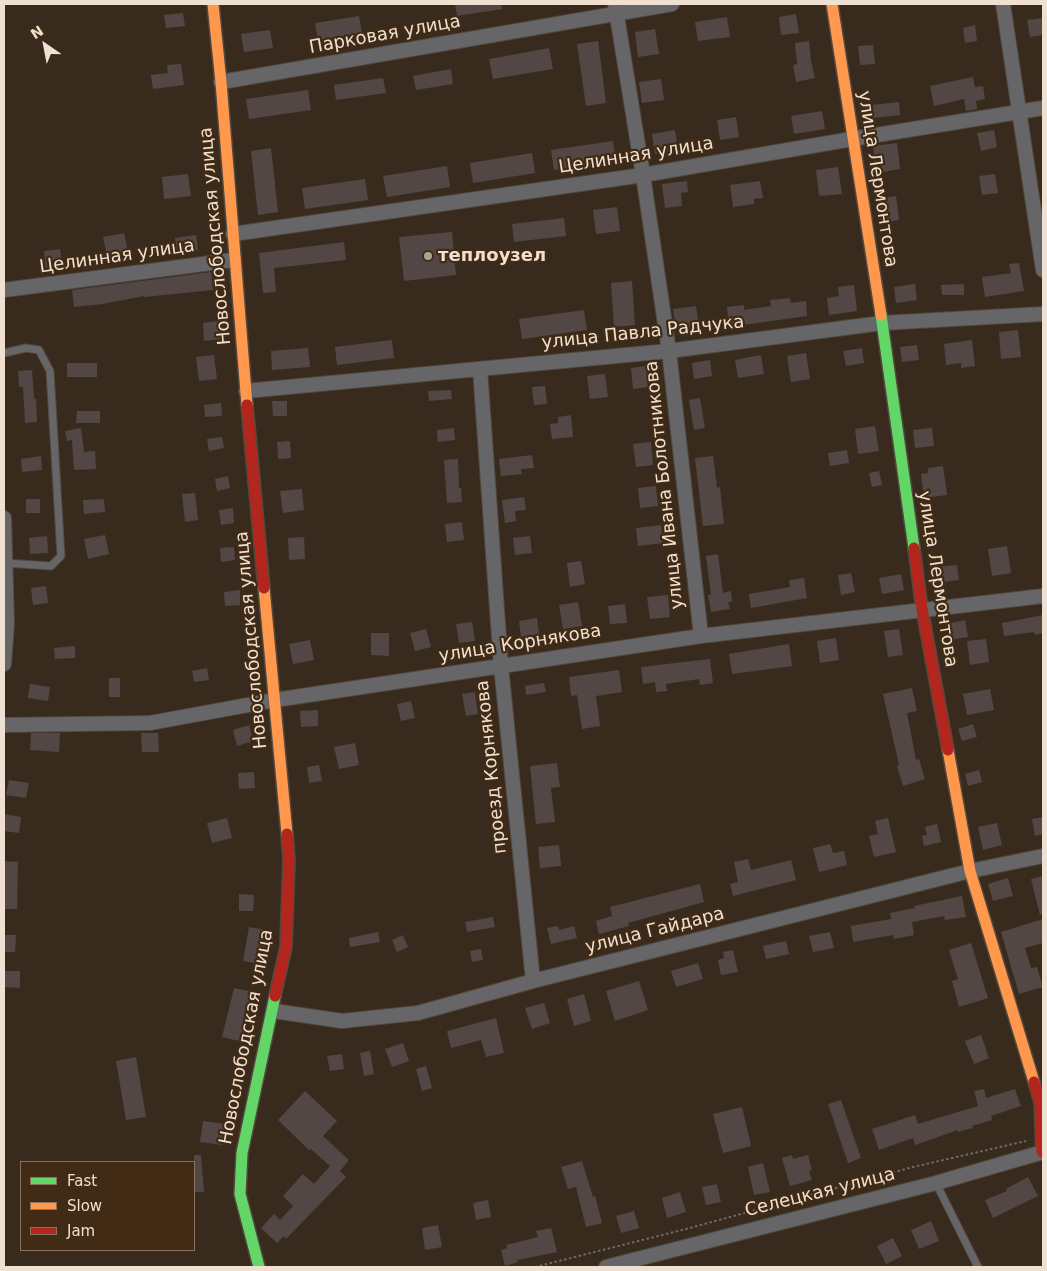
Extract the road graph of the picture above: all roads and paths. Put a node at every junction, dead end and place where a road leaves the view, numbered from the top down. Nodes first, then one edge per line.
1 (213, 4) edge
2 (672, 4) edge
3 (832, 4) edge
4 (1003, 4) edge
5 (615, 9) edge
6 (221, 82) junction
7 (1043, 108) edge
8 (1019, 112) junction
9 (852, 139) junction
10 (643, 175) junction
11 (233, 234) junction
12 (234, 260) junction
13 (1043, 270) edge
14 (4, 290) edge
15 (1043, 314) edge
16 (882, 322) junction
17 (670, 350) junction
18 (4, 354) edge
19 (480, 369) junction
20 (246, 391) junction
21 (4, 518) edge
22 (5, 564) junction
23 (1043, 596) edge
24 (922, 609) junction
25 (701, 636) junction
26 (4, 664) edge
27 (501, 666) junction
28 (276, 700) junction
29 (4, 725) edge
30 (1043, 856) edge
31 (970, 871) junction
32 (533, 981) junction
33 (274, 1011) junction
34 (1026, 1141) dead end
35 (1043, 1152) edge
36 (936, 1183) junction
37 (259, 1267) edge
38 (535, 1267) edge
39 (606, 1267) edge
40 (978, 1267) edge

1 - 6 street, Новослободская улица
2 - 5 street, Парковая улица
3 - 9 street, улица Лермонтова
4 - 8 street
5 - 6 street, Парковая улица
5 - 10 street, улица Ивана Болотникова
6 - 11 street, Новослободская улица
7 - 8 street, Целинная улица
8 - 9 street, Целинная улица
8 - 13 street
9 - 10 street, Целинная улица
9 - 16 street, улица Лермонтова
10 - 11 street, Целинная улица
10 - 17 street, улица Ивана Болотникова
11 - 12 street, Новослободская улица
12 - 14 street, Целинная улица
12 - 20 street, Новослободская улица
15 - 16 street, улица Павла Радчука
16 - 17 street, улица Павла Радчука
16 - 24 street, улица Лермонтова
17 - 19 street, улица Павла Радчука
17 - 25 street, улица Ивана Болотникова
18 - 22 lane
19 - 20 street, улица Павла Радчука
19 - 27 street, проезд Корнякова
20 - 28 street, Новослободская улица
21 - 22 street
22 - 26 street
23 - 24 street, улица Корнякова
24 - 25 street, улица Корнякова
24 - 31 street, улица Лермонтова
25 - 27 street, улица Корнякова
27 - 28 street, улица Корнякова
27 - 32 street, проезд Корнякова
28 - 29 street, улица Корнякова
28 - 33 street, Новослободская улица
30 - 31 street, улица Гайдара
31 - 32 street, улица Гайдара
31 - 35 street, улица Лермонтова
32 - 33 street, улица Гайдара
33 - 37 street, Новослободская улица
34 - 38 path
35 - 36 street, Селецкая улица
36 - 39 street, Селецкая улица
36 - 40 lane

